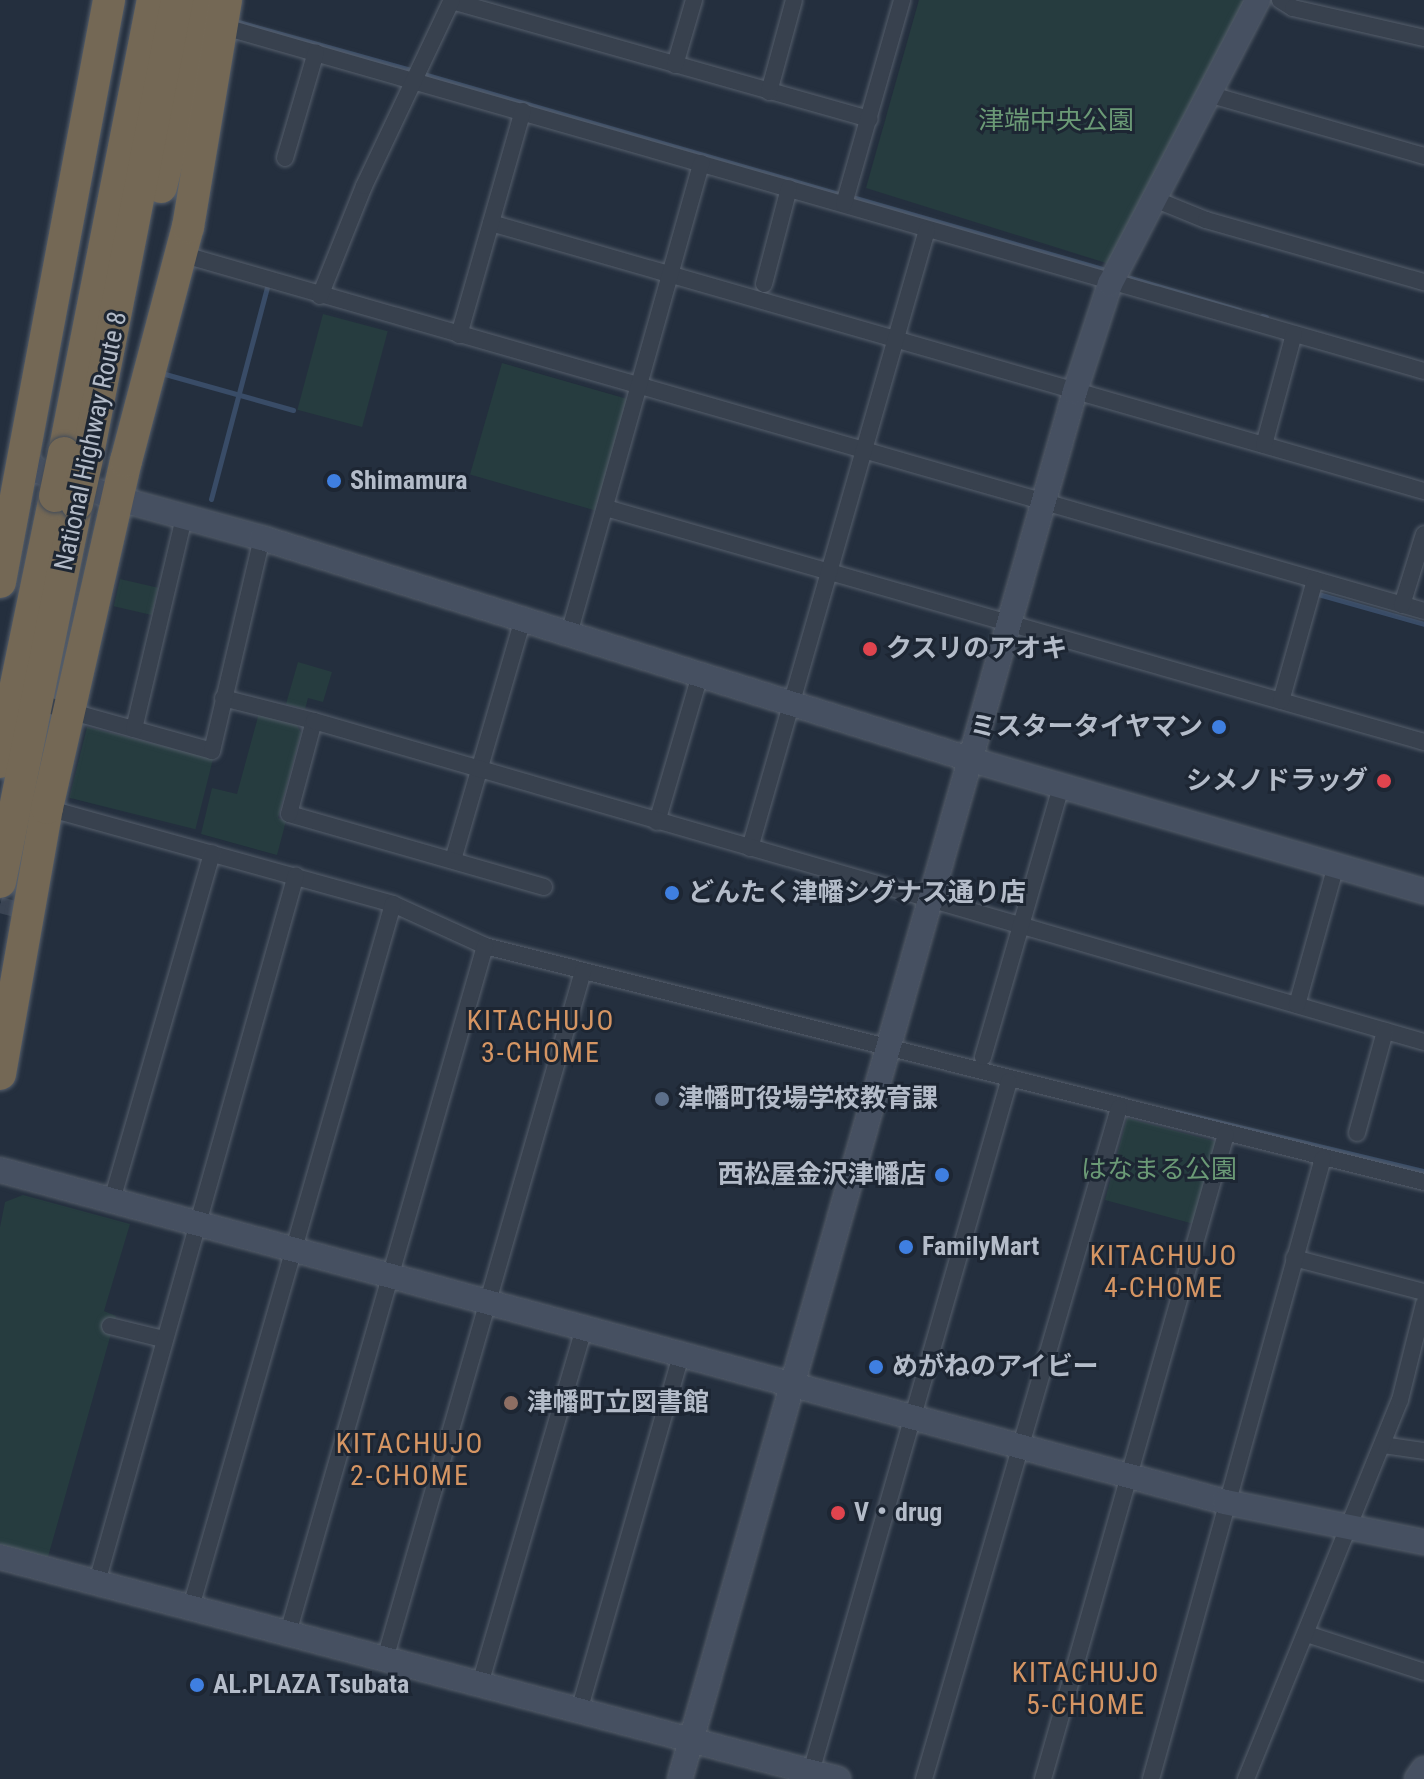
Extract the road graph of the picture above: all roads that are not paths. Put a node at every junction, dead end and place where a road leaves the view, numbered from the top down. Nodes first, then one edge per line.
1 (109, 0) edge
2 (127, 0) edge
3 (153, 0) edge
4 (177, 0) edge
5 (452, 0) edge
6 (694, 0) edge
7 (794, 0) edge
8 (883, 0) edge
9 (1258, 0) edge
10 (1280, 0) edge
11 (902, 2) edge
12 (502, 7) edge
13 (218, 9) edge
14 (1424, 38) edge
15 (316, 52) junction
16 (675, 65) junction
17 (413, 79) junction
18 (769, 92) junction
19 (1208, 94) junction
20 (523, 111) junction
21 (870, 119) junction
22 (1424, 156) edge
23 (285, 158) dead end
24 (701, 163) junction
25 (789, 188) junction
26 (1154, 199) junction
27 (844, 204) junction
28 (491, 223) junction
29 (927, 230) junction
30 (181, 254) junction
31 (670, 274) junction
32 (1424, 282) edge
33 (764, 284) dead end
34 (1110, 284) junction
35 (320, 296) junction
36 (1294, 334) junction
37 (459, 335) junction
38 (895, 337) junction
39 (1424, 371) edge
40 (639, 386) junction
41 (1075, 391) junction
42 (83, 424) junction
43 (1264, 445) junction
44 (864, 450) junction
45 (25, 458) junction
46 (1424, 491) edge
47 (119, 499) junction
48 (66, 500) junction
49 (1044, 502) junction
50 (606, 508) junction
51 (184, 518) junction
52 (1424, 534) edge
53 (262, 538) junction
54 (829, 574) junction
55 (1315, 580) junction
56 (0, 582) edge
57 (1402, 605) junction
58 (1424, 611) edge
59 (523, 619) junction
60 (1008, 623) junction
61 (569, 634) junction
62 (700, 675) junction
63 (14, 692) junction
64 (223, 698) junction
65 (1281, 701) junction
66 (792, 706) junction
67 (60, 709) junction
68 (314, 721) junction
69 (0, 729) edge
70 (134, 729) junction
71 (1424, 742) edge
72 (972, 760) junction
73 (0, 762) edge
74 (479, 769) junction
75 (1061, 786) junction
76 (47, 808) junction
77 (657, 822) junction
78 (750, 848) junction
79 (212, 853) junction
80 (453, 860) junction
81 (1336, 865) junction
82 (296, 875) junction
83 (544, 887) dead end
84 (1424, 891) edge
85 (14, 901) edge
86 (931, 902) junction
87 (393, 904) junction
88 (1021, 927) junction
89 (485, 946) junction
90 (583, 971) junction
91 (1297, 1005) junction
92 (1385, 1031) junction
93 (1424, 1042) edge
94 (890, 1047) junction
95 (983, 1057) dead end
96 (0, 1074) edge
97 (1009, 1081) junction
98 (1119, 1108) junction
99 (1357, 1133) dead end
100 (1226, 1134) junction
101 (1323, 1158) junction
102 (0, 1170) edge
103 (1424, 1182) edge
104 (112, 1200) junction
105 (199, 1223) junction
106 (294, 1249) junction
107 (1294, 1258) junction
108 (390, 1276) junction
109 (1424, 1292) edge
110 (487, 1302) junction
111 (1424, 1304) edge
112 (110, 1326) dead end
113 (584, 1328) junction
114 (163, 1339) junction
115 (681, 1355) junction
116 (793, 1386) junction
117 (914, 1418) junction
118 (1383, 1445) junction
119 (1020, 1447) junction
120 (1424, 1451) edge
121 (1128, 1476) junction
122 (1225, 1502) junction
123 (1351, 1529) junction
124 (1424, 1542) edge
125 (0, 1557) edge
126 (97, 1582) junction
127 (191, 1607) junction
128 (288, 1633) junction
129 (1307, 1634) junction
130 (385, 1659) junction
131 (1424, 1672) edge
132 (480, 1684) junction
133 (579, 1711) junction
134 (692, 1740) junction
135 (1424, 1769) edge
136 (810, 1775) edge
137 (680, 1779) edge
138 (838, 1779) edge
139 (924, 1779) edge
140 (1043, 1779) edge
141 (1151, 1779) edge
142 (1246, 1779) edge
143 (1417, 1779) edge

1 - 45 highway
2 - 42 highway
3 - 42 highway, National Highway Route 8
4 - 42 highway, National Highway Route 8
5 - 12 street
5 - 17 street
6 - 16 street
7 - 18 street
8 - 11 street
9 - 19 street
10 - 14 street
11 - 21 street
12 - 16 street
13 - 15 street
13 - 30 highway
13 - 42 highway
15 - 17 street
15 - 23 street
16 - 18 street
17 - 20 street
17 - 35 street
18 - 21 street
19 - 22 street
19 - 26 street
20 - 24 street
20 - 28 street
21 - 27 street
24 - 25 street
24 - 31 street
25 - 27 street
25 - 33 street
26 - 32 street
26 - 34 street
27 - 29 street
28 - 31 street
28 - 37 street
29 - 34 street
29 - 38 street
30 - 35 street
30 - 47 highway
31 - 38 street
31 - 40 street
34 - 36 street
34 - 41 street
35 - 37 street
36 - 39 street
36 - 43 street
37 - 40 street
38 - 41 street
38 - 44 street
40 - 44 street
40 - 50 street
41 - 43 street
41 - 49 street
42 - 48 highway, National Highway Route 8, bridge
43 - 46 street
44 - 49 street
44 - 54 street
45 - 47 street
45 - 56 highway
47 - 51 street
47 - 67 highway
48 - 63 highway, National Highway Route 8
48 - 85 highway, National Highway Route 8
49 - 55 street
49 - 60 street
50 - 54 street
50 - 61 street
51 - 53 street
51 - 70 street
52 - 57 street
53 - 59 street
53 - 64 street
54 - 60 street
54 - 66 street
55 - 57 street
55 - 65 street
57 - 58 street
59 - 61 street
59 - 74 street
60 - 65 street
60 - 72 street
61 - 62 street
62 - 66 street
62 - 77 street
63 - 69 highway
63 - 73 highway, National Highway Route 8
64 - 68 street
64 - 70 street
65 - 71 street
66 - 72 street
66 - 78 street
67 - 70 street
67 - 76 highway
68 - 74 street
68 - 80 street
72 - 75 street
72 - 86 street
74 - 77 street
74 - 80 street
75 - 81 street
75 - 88 street
76 - 79 street
76 - 85 highway
77 - 78 street
78 - 86 street
79 - 82 street
79 - 104 street
80 - 83 street
81 - 84 street
81 - 91 street
82 - 87 street
82 - 105 street
85 - 96 highway
86 - 88 street
86 - 94 street
87 - 89 street
87 - 106 street
88 - 91 street
88 - 95 street
89 - 90 street
89 - 108 street
90 - 94 street
90 - 110 street
91 - 92 street
92 - 93 street
92 - 99 street
94 - 97 street
94 - 116 street
97 - 98 street
97 - 117 street
98 - 100 street
98 - 119 street
100 - 101 street
100 - 121 street
101 - 103 street
101 - 107 street
102 - 104 street
104 - 105 street
105 - 106 street
105 - 114 street
106 - 108 street
106 - 127 street
107 - 109 street
107 - 122 street
108 - 110 street
108 - 128 street
110 - 113 street
110 - 130 street
111 - 118 street
112 - 114 street
113 - 115 street
113 - 132 street
114 - 126 street
115 - 116 street
115 - 133 street
116 - 117 street
116 - 134 street
117 - 119 street
117 - 136 street
118 - 120 street
118 - 123 street
119 - 121 street
119 - 139 street
121 - 122 street
121 - 140 street
122 - 123 street
122 - 141 street
123 - 124 street
123 - 129 street
125 - 126 street
126 - 127 street
127 - 128 street
128 - 130 street
129 - 131 street
129 - 142 street
130 - 132 street
132 - 133 street
133 - 134 street
134 - 136 street
134 - 137 street
135 - 143 street
136 - 138 street

